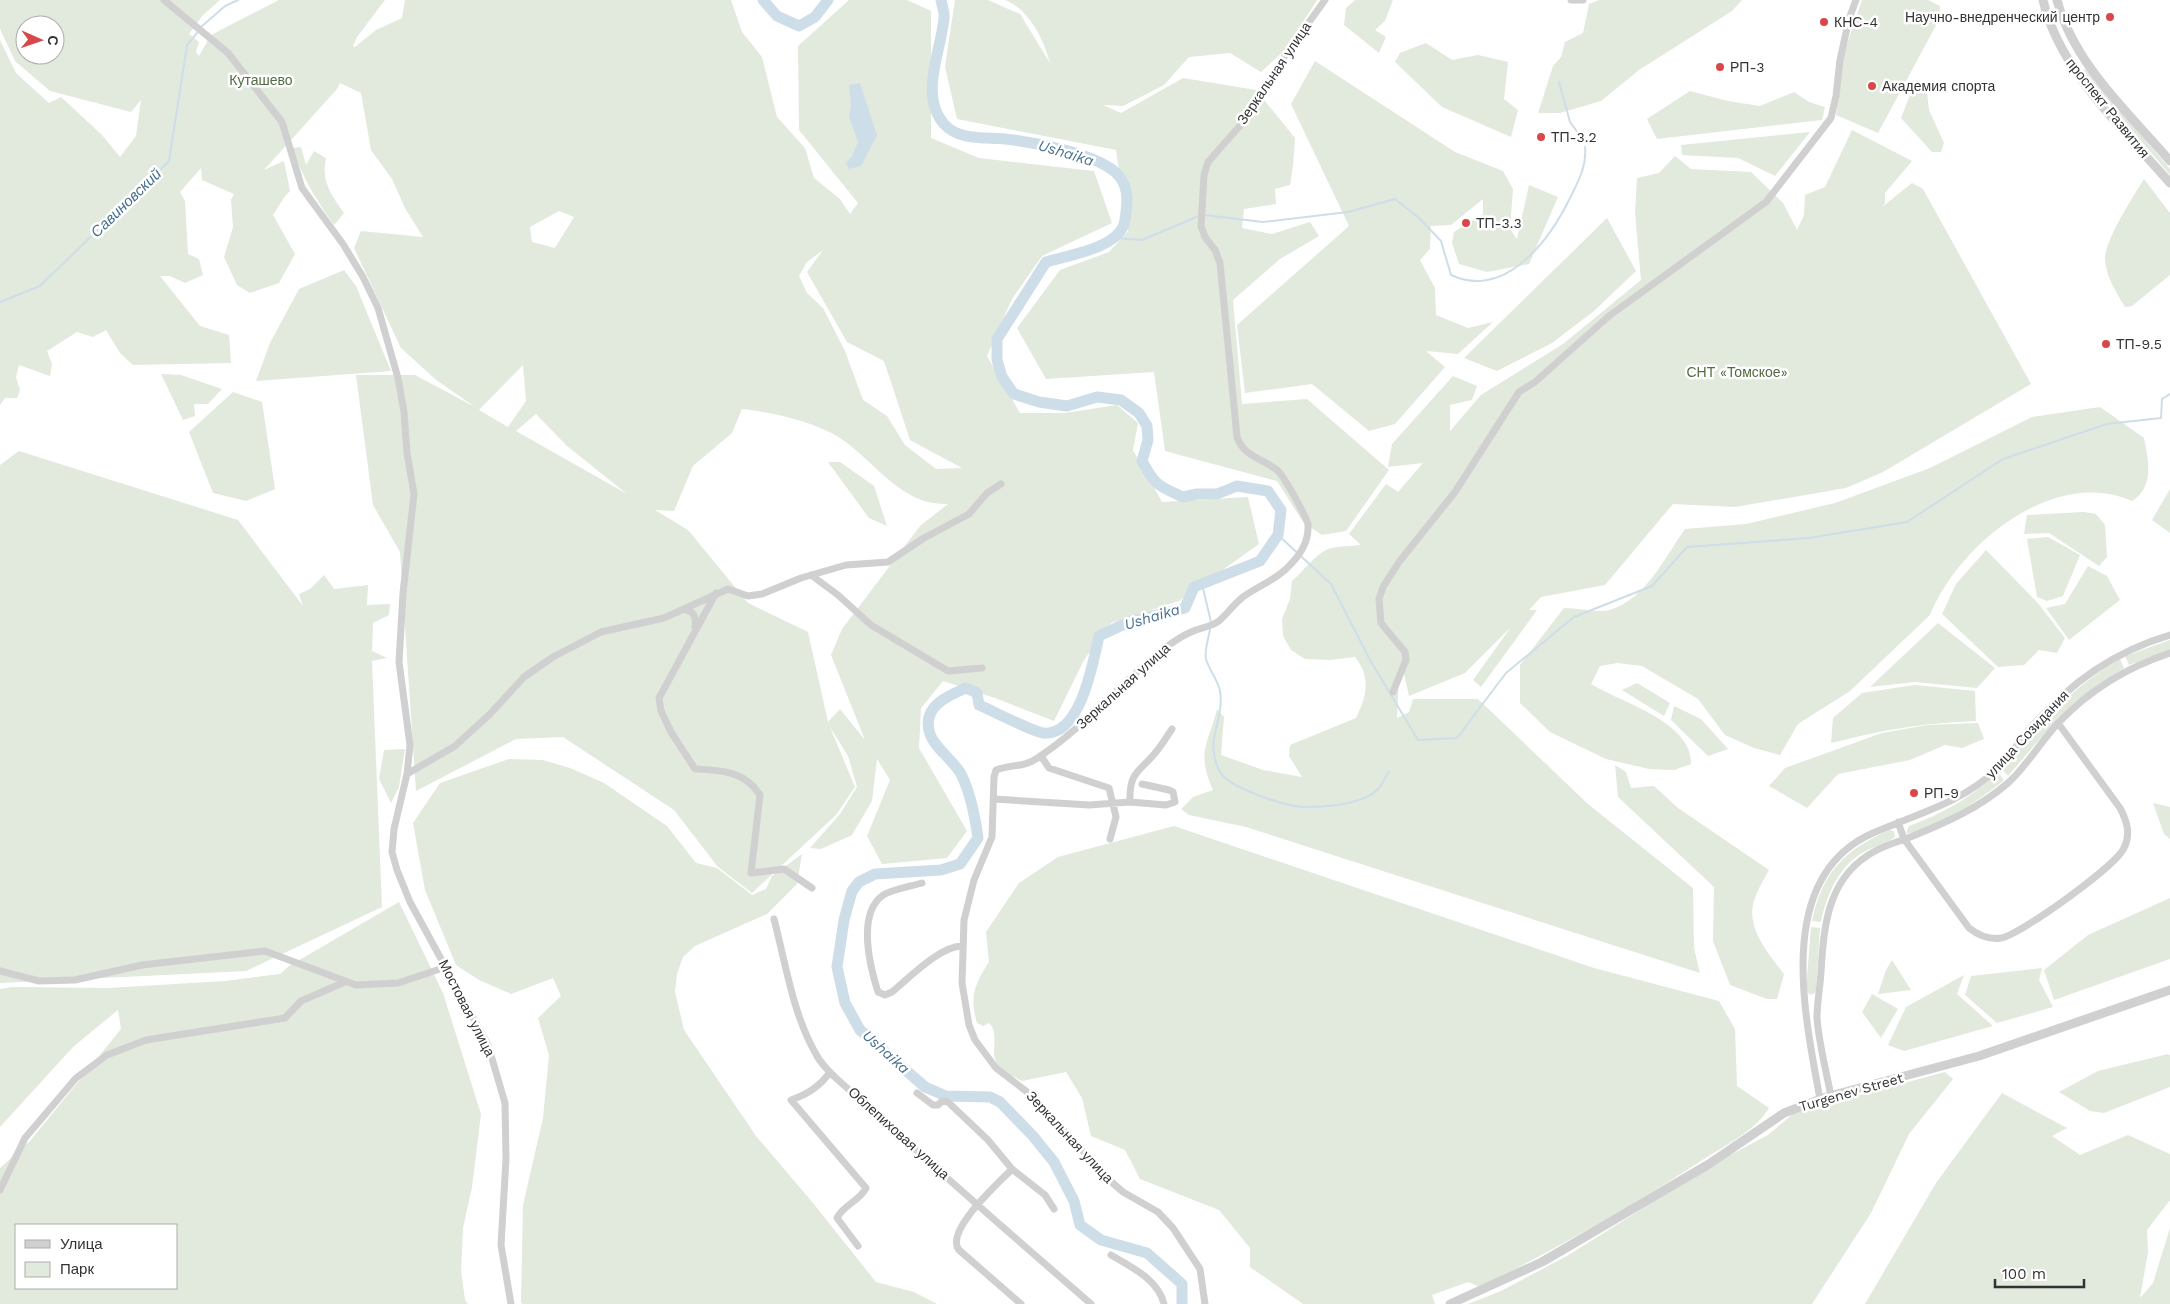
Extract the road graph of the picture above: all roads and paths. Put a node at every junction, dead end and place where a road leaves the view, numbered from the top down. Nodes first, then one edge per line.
1 (164, 0) edge
2 (1325, 0) edge
3 (1571, 0) edge
4 (1583, 0) edge
5 (1856, 0) edge
6 (2043, 0) edge
7 (2057, 0) edge
8 (2065, 25) junction
9 (2052, 30) junction
10 (2170, 161) edge
11 (2170, 183) edge
12 (1002, 484) dead end
13 (811, 575) junction
14 (716, 593) junction
15 (684, 609) junction
16 (695, 629) junction
17 (2170, 636) edge
18 (2170, 654) edge
19 (982, 668) dead end
20 (1393, 692) dead end
21 (2058, 723) junction
22 (1172, 729) dead end
23 (1041, 756) junction
24 (407, 774) junction
25 (1142, 784) dead end
26 (994, 799) junction
27 (1130, 802) junction
28 (1113, 803) junction
29 (1898, 822) junction
30 (1110, 839) dead end
31 (1904, 840) junction
32 (922, 882) dead end
33 (812, 888) dead end
34 (774, 919) dead end
35 (963, 946) junction
36 (446, 967) junction
37 (0, 970) edge
38 (345, 982) junction
39 (2170, 990) edge
40 (1819, 993) junction
41 (1802, 994) junction
42 (830, 1072) junction
43 (917, 1093) dead end
44 (1831, 1096) junction
45 (1820, 1099) junction
46 (1012, 1169) junction
47 (0, 1190) edge
48 (978, 1205) junction
49 (1054, 1209) dead end
50 (858, 1246) dead end
51 (1111, 1255) dead end
52 (511, 1304) edge
53 (1021, 1304) edge
54 (1091, 1304) edge
55 (1164, 1304) edge
56 (1204, 1304) edge
57 (1450, 1304) edge

1 - 24 street, Мостовая улица
2 - 23 street, Зеркальная улица
3 - 4 street
5 - 20 street
6 - 9 street, проспект Развития
7 - 8 street, проспект Развития
8 - 9 street
8 - 10 street, проспект Развития
9 - 11 street, проспект Развития
12 - 13 street
13 - 14 street
13 - 19 street
14 - 15 street
14 - 16 street
15 - 16 street
15 - 24 street
16 - 33 street
17 - 29 street, улица Созидания
18 - 21 street, улица Созидания
21 - 31 street, улица Созидания
21 - 31 street
22 - 27 street
23 - 26 street, Зеркальная улица
23 - 28 street
24 - 36 street, Мостовая улица
25 - 27 street
26 - 28 street
26 - 35 street, Зеркальная улица
27 - 28 street
28 - 30 street
29 - 31 street
29 - 41 street, улица Созидания
31 - 40 street, улица Созидания
32 - 35 street
34 - 42 street, Облепиховая улица
35 - 56 street, Зеркальная улица
36 - 38 street
36 - 52 street, Мостовая улица
37 - 38 street
38 - 47 street
39 - 44 street, Turgenev Street
40 - 41 street
40 - 44 street, улица Созидания
41 - 45 street, улица Созидания
42 - 48 street, Облепиховая улица
42 - 50 street
43 - 46 street
44 - 45 street, Turgenev Street
45 - 57 street, Turgenev Street
46 - 48 street
46 - 49 street
48 - 53 street
48 - 54 street, Облепиховая улица
51 - 55 street

